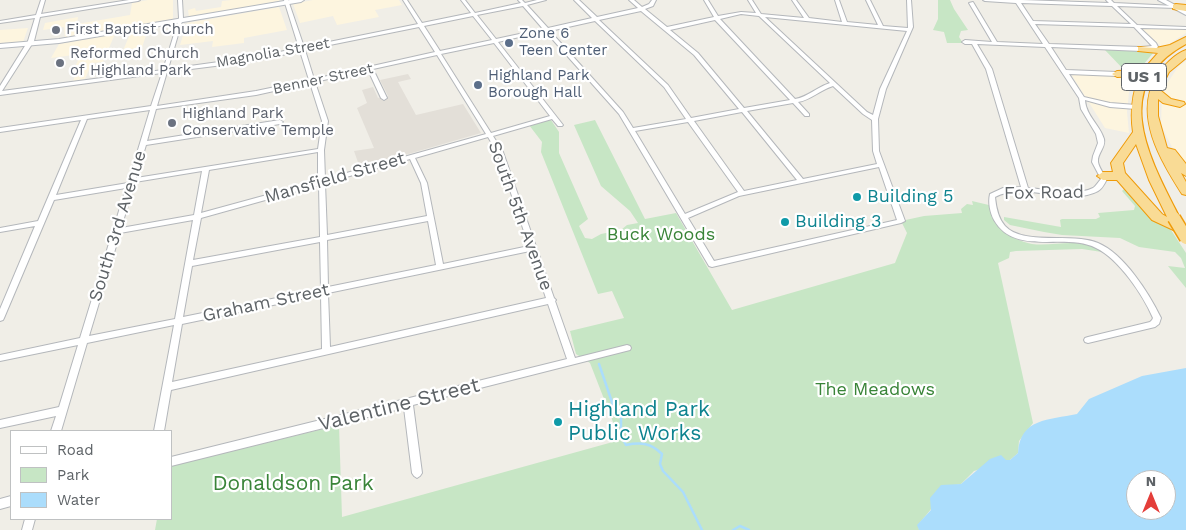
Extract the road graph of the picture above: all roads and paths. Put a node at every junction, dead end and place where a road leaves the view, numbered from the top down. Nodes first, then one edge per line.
1 (43, 0) edge
2 (138, 0) edge
3 (180, 0) edge
4 (301, 0) edge
5 (405, 0) edge
6 (463, 0) edge
7 (544, 0) edge
8 (576, 0) edge
9 (631, 0) edge
10 (654, 0) edge
11 (706, 0) edge
12 (750, 0) edge
13 (794, 0) edge
14 (836, 0) edge
15 (868, 0) edge
16 (909, 0) edge
17 (985, 0) edge
18 (1108, 0) edge
19 (1161, 0) edge
20 (286, 1) edge
21 (1017, 1) edge
22 (522, 2) edge
23 (971, 3) dead end
24 (1113, 5) junction
25 (1176, 7) junction
26 (1186, 8) edge
27 (642, 9) junction
28 (1186, 13) edge
29 (474, 14) junction
30 (761, 15) junction
31 (38, 16) junction
32 (716, 17) junction
33 (596, 19) junction
34 (807, 20) junction
35 (180, 21) junction
36 (0, 22) edge
37 (1032, 22) junction
38 (845, 23) junction
39 (421, 25) junction
40 (1136, 26) junction
41 (881, 27) junction
42 (666, 28) junction
43 (1186, 28) edge
44 (547, 30) junction
45 (910, 30) junction
46 (1186, 40) edge
47 (495, 41) junction
48 (965, 42) dead end
49 (973, 42) junction
50 (995, 43) junction
51 (29, 44) junction
52 (0, 46) edge
53 (1048, 46) junction
54 (1173, 48) junction
55 (301, 49) junction
56 (1141, 50) junction
57 (439, 53) junction
58 (1183, 57) edge
59 (370, 68) junction
60 (164, 71) junction
61 (1065, 72) junction
62 (1146, 73) junction
63 (1117, 74) junction
64 (312, 81) junction
65 (835, 84) junction
66 (1139, 89) junction
67 (0, 91) edge
68 (1155, 92) junction
69 (384, 98) dead end
70 (1082, 98) junction
71 (794, 101) junction
72 (1183, 105) edge
73 (1136, 106) junction
74 (153, 108) junction
75 (743, 110) junction
76 (1153, 112) junction
77 (807, 115) dead end
78 (553, 117) junction
79 (85, 118) junction
80 (690, 119) junction
81 (875, 119) junction
82 (280, 122) dead end
83 (560, 125) dead end
84 (1154, 126) junction
85 (0, 130) edge
86 (631, 130) junction
87 (1138, 133) junction
88 (490, 135) junction
89 (142, 144) junction
90 (321, 150) junction
91 (412, 157) junction
92 (881, 165) junction
93 (206, 169) junction
94 (1186, 172) edge
95 (1119, 174) junction
96 (1103, 178) junction
97 (802, 181) junction
98 (323, 182) junction
99 (131, 183) junction
100 (1130, 189) junction
101 (1025, 190) junction
102 (1186, 190) edge
103 (742, 193) junction
104 (51, 198) junction
105 (197, 217) junction
106 (684, 217) junction
107 (431, 218) junction
108 (40, 224) junction
109 (0, 230) edge
110 (116, 231) junction
111 (1186, 231) edge
112 (1186, 238) edge
113 (323, 239) junction
114 (533, 248) junction
115 (190, 264) junction
116 (440, 267) junction
117 (325, 291) junction
118 (552, 300) junction
119 (0, 318) edge
120 (179, 321) junction
121 (1088, 340) dead end
122 (83, 341) junction
123 (627, 348) dead end
124 (326, 351) junction
125 (0, 358) edge
126 (572, 362) junction
127 (167, 387) junction
128 (408, 403) junction
129 (63, 410) junction
130 (0, 424) edge
131 (56, 430) edge
132 (160, 430) edge
133 (172, 462) edge
134 (417, 473) dead end

1 - 31 street
2 - 31 street
3 - 35 street, South 3rd Avenue
4 - 20 main road
5 - 39 street, South 5th Avenue
6 - 29 street
7 - 22 street, Magnolia Street
8 - 33 street
9 - 27 street
10 - 27 street
11 - 32 street
12 - 30 street
13 - 34 street
14 - 38 street
15 - 41 street
16 - 45 street
17 - 21 street
18 - 24 street
19 - 25 main road
20 - 35 main road
20 - 55 street
21 - 24 street
21 - 37 street, Fox Road
22 - 29 street, Magnolia Street
22 - 44 street
23 - 50 street
24 - 25 street
24 - 40 street
25 - 26 highway
25 - 28 main road
27 - 33 street, Benner Street
27 - 42 street
29 - 39 street, Magnolia Street
29 - 47 street
30 - 32 street
30 - 34 street
30 - 65 street
31 - 36 street
31 - 51 street
32 - 42 street
32 - 71 street
33 - 44 street, Benner Street
33 - 80 street
34 - 38 street
35 - 51 main road
35 - 60 street, South 3rd Avenue
37 - 40 street
37 - 53 street, Fox Road
38 - 41 street
39 - 55 street, Magnolia Street
39 - 57 street, South 5th Avenue
40 - 43 street
40 - 56 street
41 - 45 street
42 - 75 street
44 - 47 street, Benner Street
44 - 86 street
45 - 81 street
46 - 54 highway, US 1
47 - 57 street, Benner Street
47 - 78 street
48 - 49 street
49 - 50 street
49 - 101 street
50 - 53 street
51 - 52 main road
51 - 67 street
53 - 56 street
53 - 61 street, Fox Road
54 - 56 highway
54 - 62 highway, US 1
55 - 60 street, Magnolia Street
55 - 64 street
57 - 59 street, Benner Street
57 - 88 street, South 5th Avenue
58 - 68 highway, US 1
59 - 64 street, Benner Street
59 - 69 street
60 - 67 street, Magnolia Street
60 - 74 street, South 3rd Avenue
61 - 63 street
61 - 70 street, Fox Road
62 - 63 highway
62 - 66 highway, US 1
63 - 66 highway
64 - 74 street, Benner Street
64 - 90 street
65 - 71 street
65 - 81 street
66 - 73 highway, US 1
68 - 72 highway
68 - 76 highway, US 1
70 - 73 street
70 - 96 street, Fox Road
71 - 75 street
71 - 77 street
72 - 76 highway
73 - 87 highway, US 1
74 - 79 street, Benner Street
74 - 89 street, South 3rd Avenue
75 - 80 street
75 - 97 street
76 - 84 highway, US 1
78 - 83 street
78 - 88 street, Mansfield Street
79 - 85 street, Benner Street
79 - 104 street
80 - 86 street
80 - 103 street
81 - 92 street
82 - 89 street
84 - 94 highway
84 - 102 highway, US 1
86 - 106 street
87 - 95 highway
87 - 112 highway, US 1, bridge
88 - 91 street, Mansfield Street
88 - 114 street, South 5th Avenue
89 - 99 street, South 3rd Avenue
90 - 93 street
90 - 98 street
91 - 98 street, Mansfield Street
91 - 107 street
92 - 97 street
92 - 106 street
93 - 99 street
93 - 105 street
95 - 96 highway
95 - 100 highway
96 - 100 highway
96 - 101 street, Fox Road
97 - 103 street
98 - 105 street, Mansfield Street
98 - 113 street
99 - 104 street
99 - 110 street, South 3rd Avenue
100 - 111 highway
101 - 121 street, Fox Road
103 - 106 street
104 - 108 street
105 - 110 street, Mansfield Street
105 - 115 street
107 - 113 street
107 - 116 street
108 - 109 street
108 - 119 street
110 - 122 street, South 3rd Avenue
113 - 115 street
113 - 117 street
114 - 116 street, Graham Street
114 - 118 street, South 5th Avenue
115 - 120 street
116 - 117 street, Graham Street
117 - 120 street, Graham Street
117 - 124 street
118 - 124 street
118 - 126 street, South 5th Avenue
120 - 122 street, Graham Street
120 - 127 street
122 - 125 street, Graham Street
122 - 129 street, South 3rd Avenue
123 - 126 street, Valentine Street
124 - 127 street
126 - 128 street, Valentine Street
127 - 132 street
128 - 133 street, Valentine Street
128 - 134 street
129 - 130 street
129 - 131 street, South 3rd Avenue

